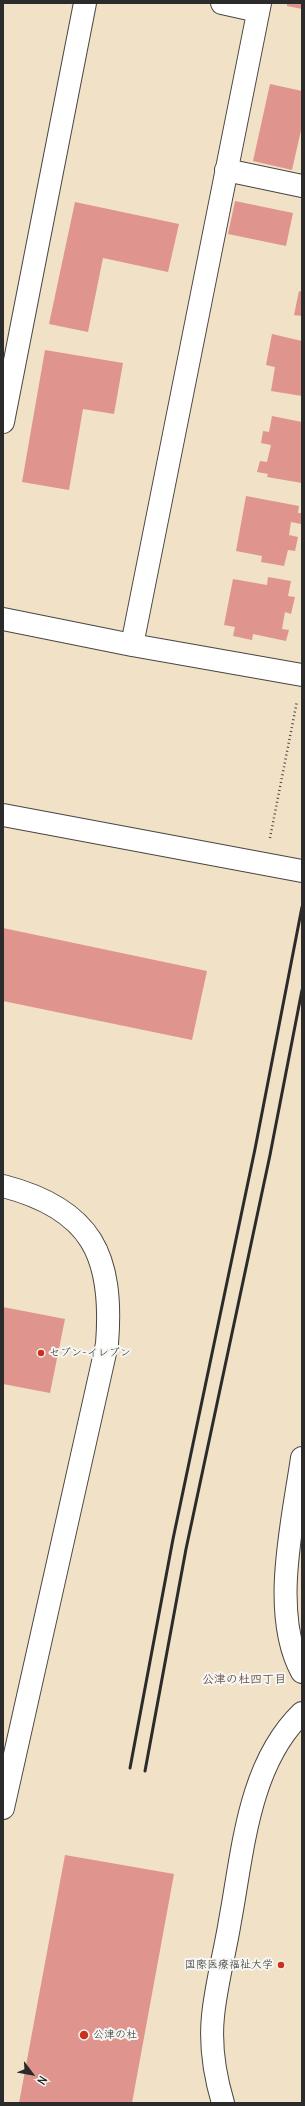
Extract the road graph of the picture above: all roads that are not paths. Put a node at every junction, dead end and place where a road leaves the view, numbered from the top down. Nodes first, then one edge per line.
1 (85, 3) edge
2 (222, 3) edge
3 (259, 7) edge
4 (226, 170) junction
5 (302, 186) edge
6 (6, 390) edge
7 (3, 422) edge
8 (3, 619) edge
9 (132, 645) junction
10 (302, 675) edge
11 (3, 815) edge
12 (302, 870) edge
13 (3, 1186) edge
14 (302, 1458) edge
15 (302, 1672) edge
16 (302, 1713) edge
17 (3, 1808) edge
18 (223, 2103) edge

1 - 6 street
2 - 3 street
3 - 4 street
4 - 5 street
4 - 9 street
6 - 7 street
8 - 9 street
9 - 10 street
11 - 12 street
13 - 17 street
14 - 15 street
16 - 18 street

